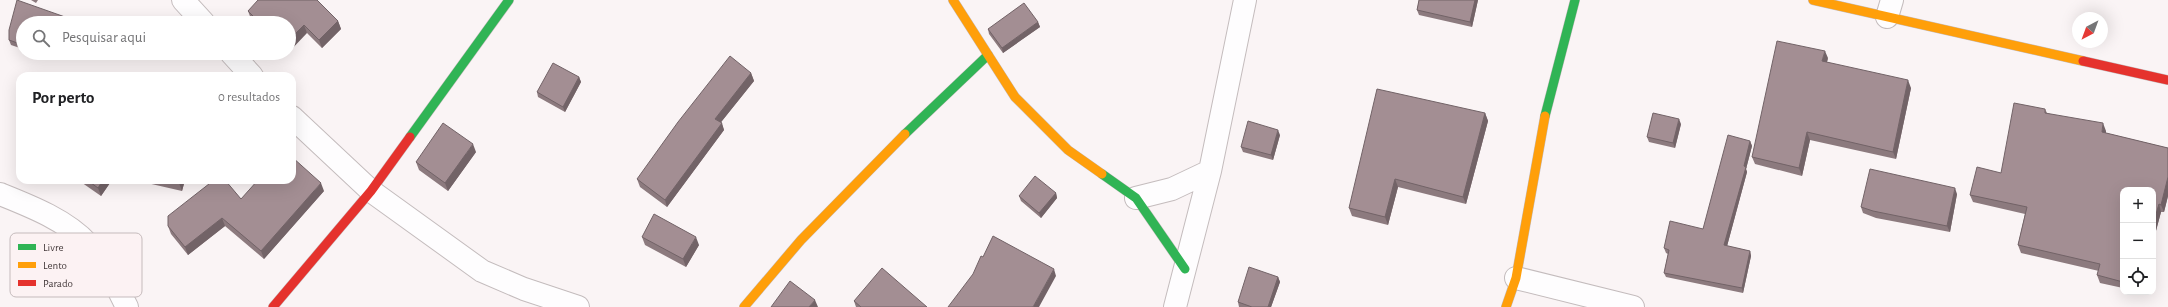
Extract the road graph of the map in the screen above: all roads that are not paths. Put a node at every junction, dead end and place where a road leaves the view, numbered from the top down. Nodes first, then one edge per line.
1 (183, 0) edge
2 (509, 0) edge
3 (954, 0) edge
4 (1245, 0) edge
5 (1575, 0) edge
6 (1813, 0) edge
7 (1890, 8) edge
8 (198, 16) edge
9 (988, 55) junction
10 (237, 60) edge
11 (248, 72) edge
12 (2168, 80) edge
13 (296, 121) edge
14 (1210, 171) junction
15 (371, 191) junction
16 (0, 194) edge
17 (1136, 198) junction
18 (74, 233) edge
19 (1184, 268) junction
20 (1516, 278) junction
21 (122, 297) edge
22 (127, 307) edge
23 (273, 307) edge
24 (578, 307) edge
25 (744, 307) edge
26 (1175, 307) edge
27 (1506, 307) edge
28 (1633, 307) edge

1 - 8 street
2 - 15 street
3 - 9 street
4 - 14 street
5 - 20 street
6 - 7 street
7 - 12 street
9 - 17 street
9 - 25 street
10 - 11 street
13 - 15 street
14 - 17 street
14 - 19 street
15 - 23 street
15 - 24 street
16 - 18 street
17 - 19 street
19 - 26 street
20 - 27 street
20 - 28 street
21 - 22 street

